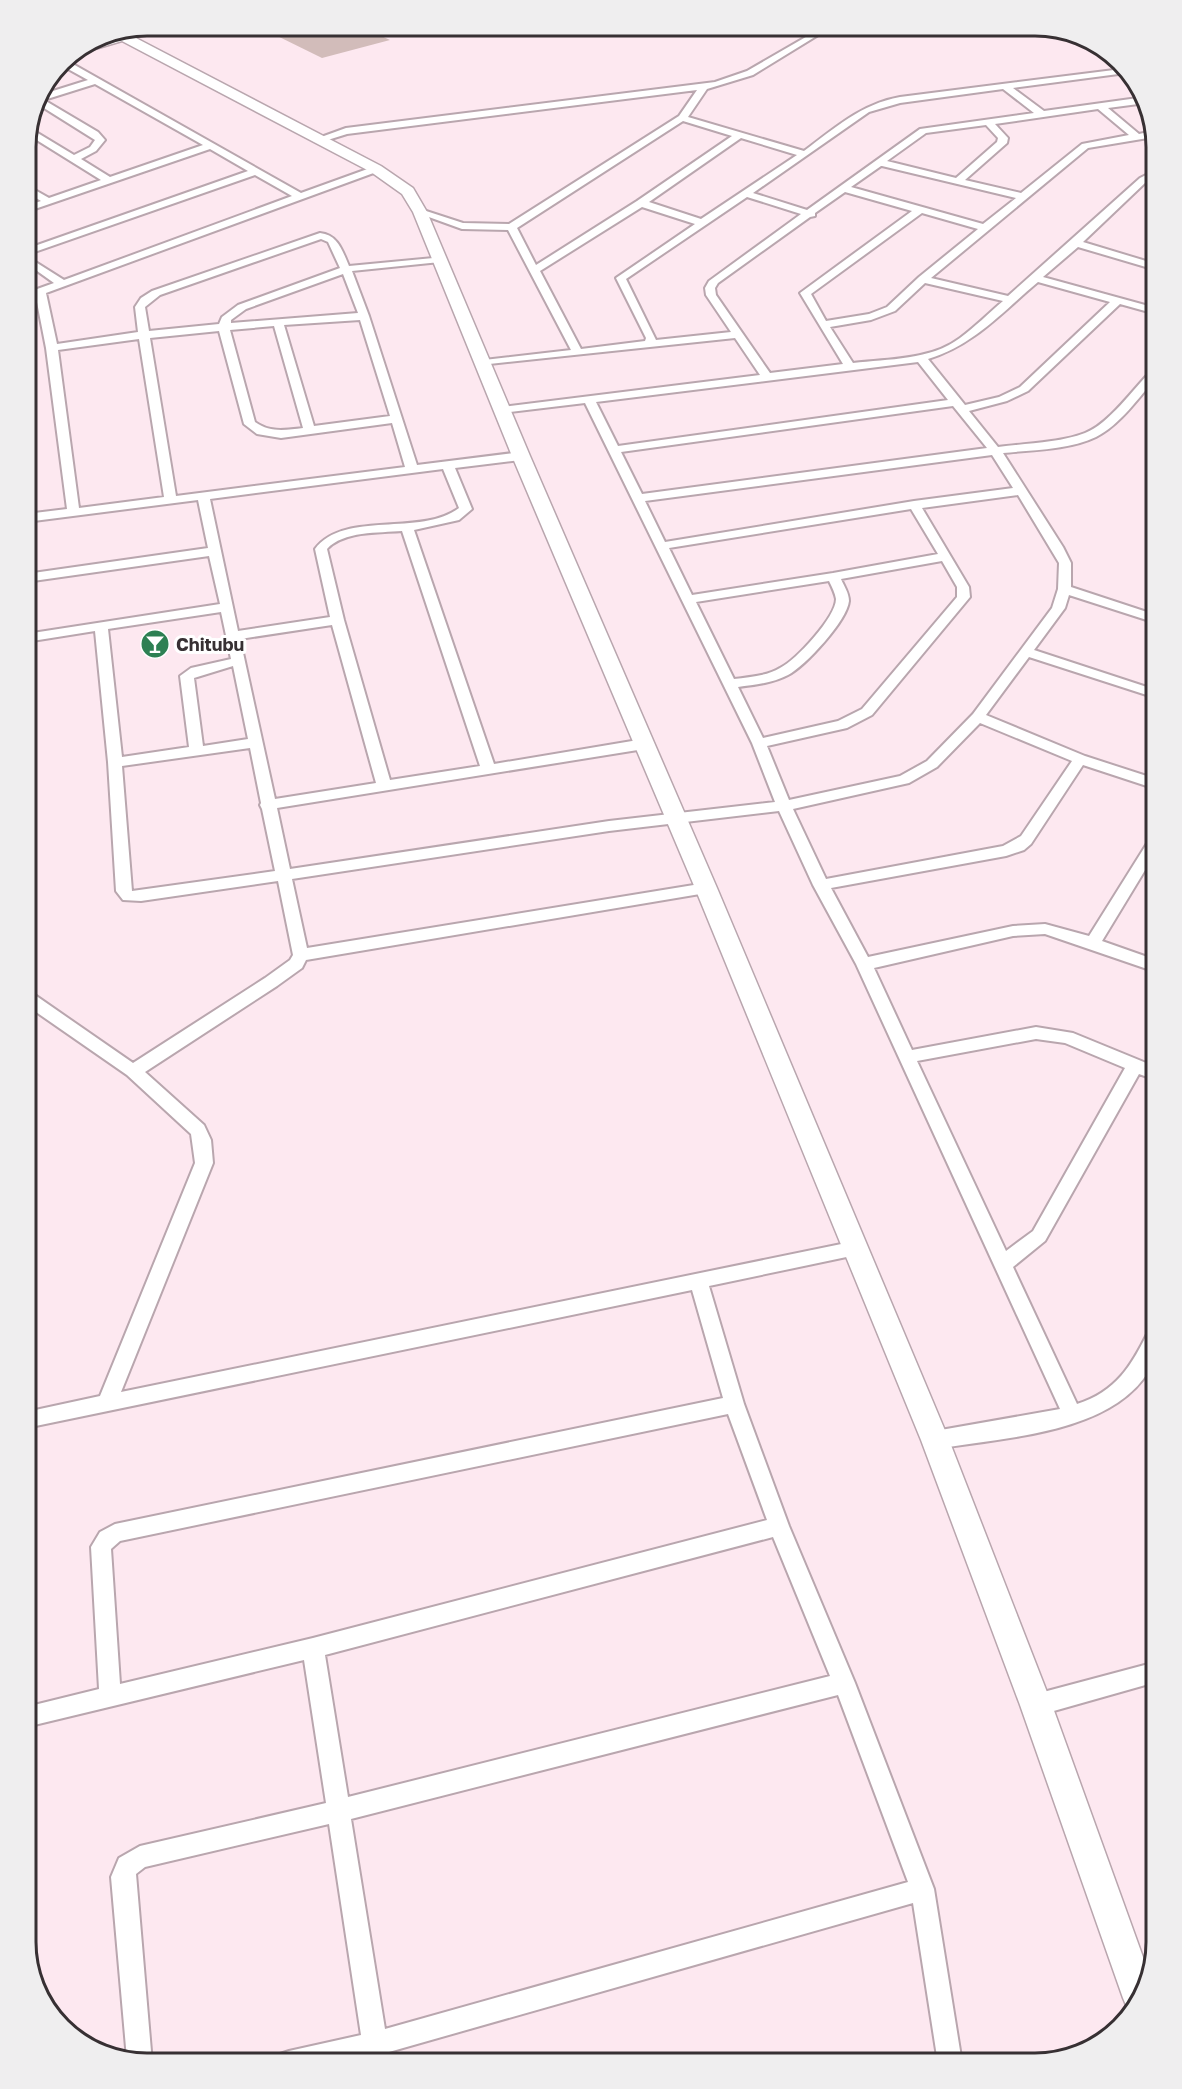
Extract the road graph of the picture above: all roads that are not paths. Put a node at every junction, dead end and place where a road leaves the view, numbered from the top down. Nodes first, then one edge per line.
1 (814, 36) edge
2 (125, 38) edge
3 (71, 67) edge
4 (1116, 72) edge
5 (97, 80) junction
6 (1006, 87) junction
7 (703, 88) junction
8 (49, 95) edge
9 (1136, 101) edge
10 (45, 104) edge
11 (1100, 106) junction
12 (1041, 114) junction
13 (682, 118) junction
14 (988, 122) junction
15 (739, 135) junction
16 (37, 136) edge
17 (1145, 136) edge
18 (1137, 137) junction
19 (318, 140) junction
20 (211, 146) junction
21 (805, 154) junction
22 (75, 159) junction
23 (882, 163) junction
24 (376, 169) junction
25 (256, 171) junction
26 (1146, 178) edge
27 (108, 180) junction
28 (958, 181) junction
29 (846, 189) junction
30 (36, 194) edge
31 (746, 194) junction
32 (1025, 196) junction
33 (301, 197) junction
34 (48, 201) junction
35 (641, 203) junction
36 (36, 205) edge
37 (920, 210) junction
38 (420, 212) junction
39 (811, 214) junction
40 (703, 223) junction
41 (511, 227) junction
42 (986, 228) junction
43 (1076, 243) junction
44 (36, 248) edge
45 (440, 259) junction
46 (1146, 263) edge
47 (36, 266) edge
48 (346, 269) junction
49 (535, 270) junction
50 (1036, 278) junction
51 (924, 279) junction
52 (63, 284) junction
53 (40, 292) junction
54 (36, 293) edge
55 (1119, 299) junction
56 (1011, 300) junction
57 (1146, 308) edge
58 (364, 316) junction
59 (278, 322) junction
60 (825, 324) junction
61 (224, 329) junction
62 (739, 334) junction
63 (144, 335) junction
64 (650, 344) junction
65 (52, 348) junction
66 (578, 353) junction
67 (921, 358) junction
68 (484, 363) junction
69 (850, 367) junction
70 (767, 377) junction
71 (1146, 383) edge
72 (588, 398) junction
73 (959, 406) junction
74 (502, 410) junction
75 (397, 419) junction
76 (310, 430) junction
77 (994, 449) junction
78 (613, 450) junction
79 (521, 456) junction
80 (447, 464) junction
81 (412, 469) junction
82 (1022, 491) junction
83 (203, 496) junction
84 (637, 498) junction
85 (170, 499) junction
86 (914, 505) junction
87 (73, 510) junction
88 (36, 516) edge
89 (407, 526) junction
90 (661, 546) junction
91 (216, 551) junction
92 (946, 556) junction
93 (36, 577) edge
94 (833, 577) junction
95 (1064, 589) junction
96 (688, 599) junction
97 (225, 607) junction
98 (1146, 616) edge
99 (337, 620) junction
100 (101, 626) junction
101 (36, 636) edge
102 (233, 636) junction
103 (1028, 652) junction
104 (238, 661) junction
105 (730, 684) junction
106 (1146, 691) edge
107 (978, 717) junction
108 (255, 742) junction
109 (759, 743) junction
110 (644, 744) junction
111 (196, 750) junction
112 (1080, 759) junction
113 (115, 762) junction
114 (488, 768) junction
115 (1146, 781) edge
116 (384, 784) junction
117 (267, 805) junction
118 (784, 806) junction
119 (676, 819) junction
120 (1146, 870) edge
121 (284, 877) junction
122 (820, 885) junction
123 (706, 888) junction
124 (1093, 943) junction
125 (301, 955) junction
126 (1146, 962) edge
127 (864, 964) junction
128 (36, 1004) edge
129 (907, 1057) junction
130 (1135, 1065) junction
131 (1146, 1070) edge
132 (133, 1071) junction
133 (856, 1248) junction
134 (1003, 1264) junction
135 (698, 1280) junction
136 (1146, 1357) edge
137 (107, 1402) junction
138 (734, 1404) junction
139 (1072, 1416) junction
140 (36, 1418) edge
141 (935, 1440) junction
142 (779, 1526) junction
143 (313, 1648) junction
144 (1146, 1674) edge
145 (844, 1683) junction
146 (110, 1697) junction
147 (1036, 1705) junction
148 (36, 1715) edge
149 (338, 1811) junction
150 (922, 1888) junction
151 (1136, 1987) edge
152 (139, 2053) edge
153 (376, 2053) edge
154 (379, 2053) edge
155 (948, 2053) edge

1 - 7 street
2 - 19 street
3 - 5 street
4 - 6 street
5 - 8 street
5 - 20 street
6 - 12 street
6 - 21 street
7 - 13 street
7 - 19 street
9 - 11 street
10 - 22 street
11 - 12 street
11 - 18 street
12 - 14 street
13 - 15 street
13 - 41 street
14 - 23 street
14 - 28 street
15 - 21 street
15 - 35 street
16 - 22 street
17 - 18 street
18 - 32 street
19 - 24 street
20 - 25 street
20 - 27 street
21 - 31 street
22 - 27 street
23 - 28 street
23 - 29 street
24 - 33 street
24 - 38 street
25 - 33 street
25 - 44 street
26 - 43 street
27 - 34 street
28 - 32 street
29 - 37 street
29 - 39 street
30 - 34 street
31 - 39 street
31 - 40 street
32 - 42 street
33 - 52 street
34 - 36 street
35 - 40 street
35 - 49 street
37 - 42 street
37 - 60 street
38 - 41 street
38 - 45 street
39 - 62 street
40 - 64 street
41 - 49 street
42 - 51 street
43 - 46 street
43 - 50 street
45 - 48 street
45 - 68 street
47 - 52 street
48 - 58 street
48 - 61 street
48 - 63 street
49 - 66 street
50 - 55 street
50 - 56 street
51 - 56 street
51 - 60 street
52 - 53 street
53 - 54 street
53 - 65 street
55 - 57 street
55 - 73 street
56 - 67 street
58 - 59 street
58 - 75 street
59 - 61 street
59 - 76 street
60 - 69 street
61 - 63 street
61 - 76 street
62 - 64 street
62 - 70 street
63 - 65 street
63 - 85 street
64 - 66 street
65 - 87 street
66 - 68 street
67 - 69 street
67 - 73 street
68 - 74 street
69 - 70 street
70 - 72 street
71 - 77 street
72 - 74 street
72 - 78 street
73 - 77 street
73 - 78 street
74 - 79 street
75 - 76 street
75 - 81 street
77 - 82 street
77 - 84 street
78 - 84 street
79 - 80 street
79 - 110 street
80 - 81 street
80 - 89 street
81 - 83 street
82 - 86 street
82 - 95 street
83 - 85 street
83 - 91 street
84 - 90 street
85 - 87 street
86 - 90 street
86 - 92 street
87 - 88 street
89 - 99 street
89 - 114 street
90 - 96 street
91 - 93 street
91 - 97 street
92 - 94 street
92 - 109 street
94 - 96 street
94 - 105 street
95 - 98 street
95 - 103 street
96 - 105 street
97 - 100 street
97 - 102 street
99 - 102 street
99 - 116 street
100 - 101 street
100 - 113 street
102 - 104 street
103 - 106 street
103 - 107 street
104 - 108 street
104 - 111 street
105 - 109 street
107 - 112 street
107 - 118 street
108 - 111 street
108 - 117 street
109 - 118 street
110 - 114 street
110 - 119 street
111 - 113 street
112 - 115 street
112 - 122 street
113 - 121 street
114 - 116 street
116 - 117 street
117 - 121 street
118 - 119 street
118 - 122 street
119 - 121 street
119 - 123 street
120 - 124 street
121 - 125 street
122 - 127 street
123 - 125 street
123 - 133 street
124 - 126 street
124 - 127 street
125 - 132 street
127 - 129 street
128 - 132 street
129 - 130 street
129 - 134 street
130 - 131 street
130 - 134 street
132 - 137 street
133 - 135 street
133 - 141 street
134 - 139 street
135 - 137 street
135 - 138 street
136 - 139 street
137 - 140 street
138 - 142 street
138 - 146 street
139 - 141 street
141 - 147 street
142 - 143 street
142 - 145 street
143 - 146 street
143 - 149 street
144 - 147 street
145 - 149 street
145 - 150 street
146 - 148 street
147 - 151 street
149 - 152 street
149 - 153 street
150 - 154 street
150 - 155 street

